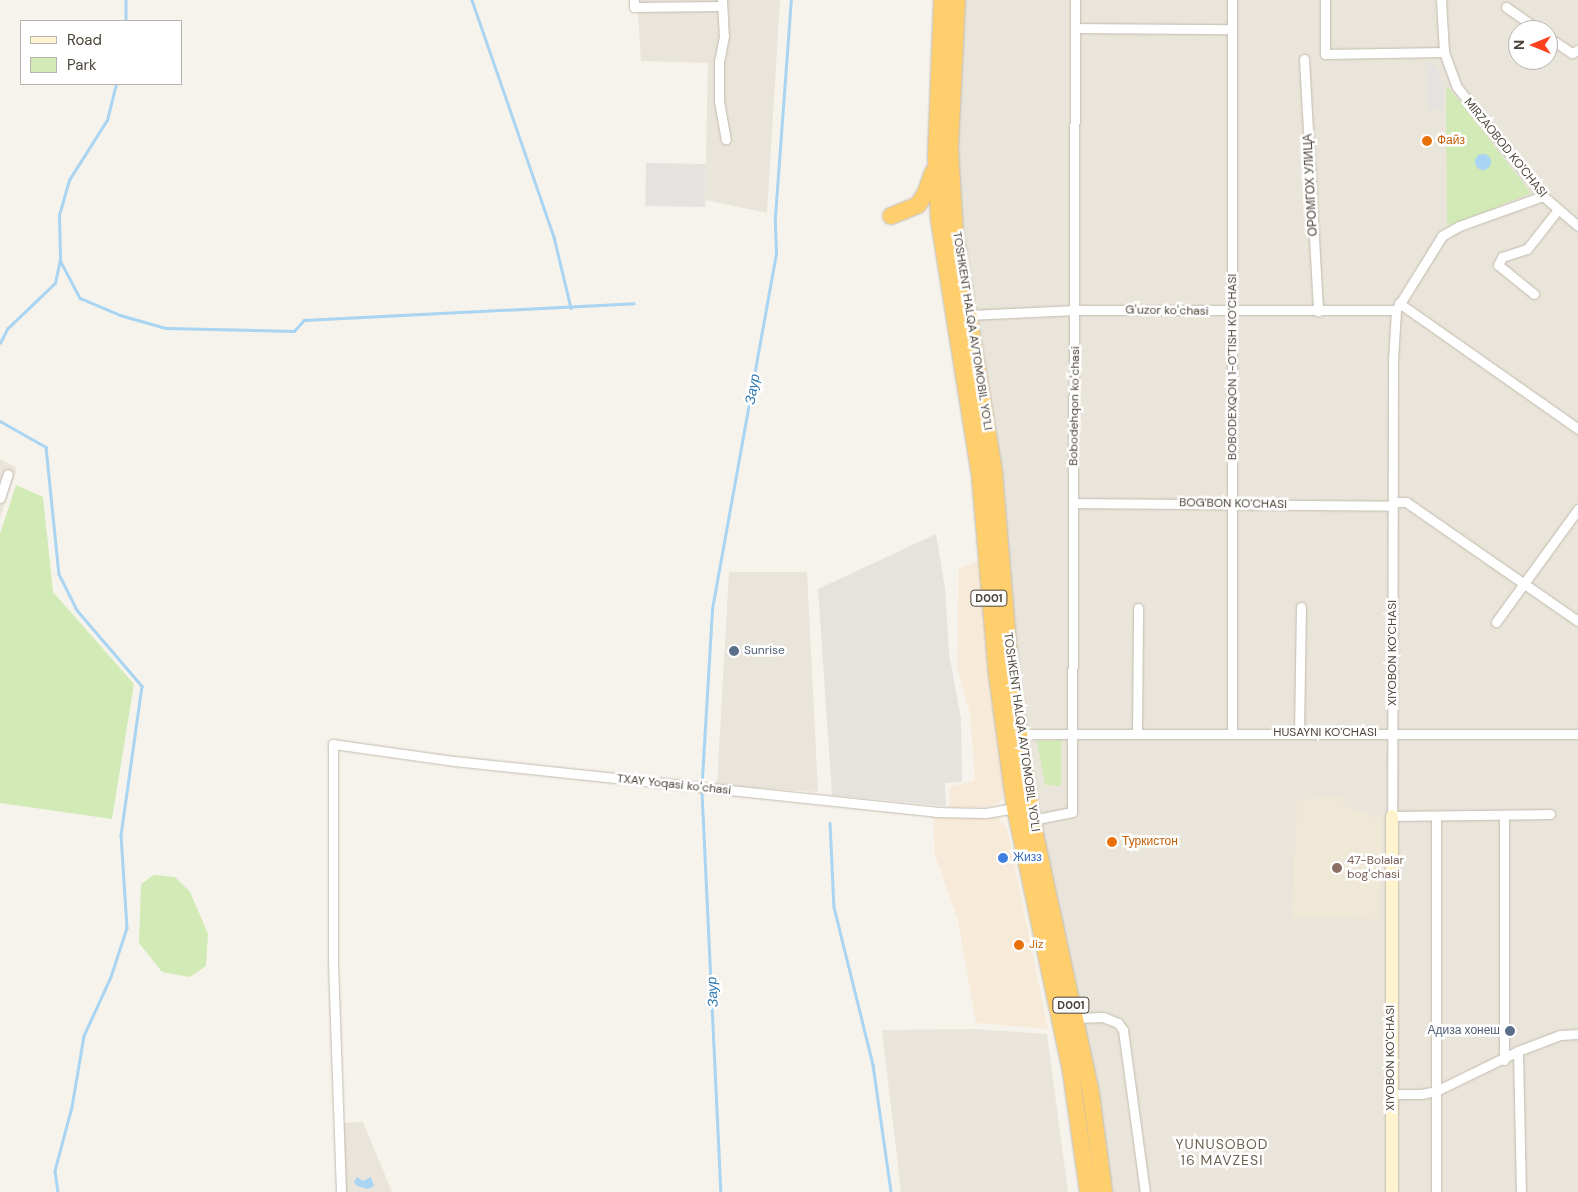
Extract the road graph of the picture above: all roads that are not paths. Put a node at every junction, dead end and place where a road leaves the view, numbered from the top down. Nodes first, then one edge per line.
1 (942, 0) edge
2 (957, 0) edge
3 (1075, 0) edge
4 (1232, 0) edge
5 (1325, 0) edge
6 (1441, 0) edge
7 (634, 3) edge
8 (722, 3) edge
9 (1506, 7) dead end
10 (1524, 20) edge
11 (1075, 28) junction
12 (1232, 29) junction
13 (1558, 44) edge
14 (1578, 50) edge
15 (1444, 52) junction
16 (1304, 59) dead end
17 (726, 139) dead end
18 (936, 157) junction
19 (1543, 196) junction
20 (1557, 211) junction
21 (891, 216) dead end
22 (1578, 226) edge
23 (1534, 294) dead end
24 (1397, 307) junction
25 (1076, 310) junction
26 (1233, 311) junction
27 (1318, 312) junction
28 (969, 315) junction
29 (1578, 429) edge
30 (8, 474) dead end
31 (0, 498) edge
32 (1074, 503) junction
33 (1234, 504) junction
34 (1392, 504) junction
35 (1578, 509) edge
36 (1524, 584) junction
37 (996, 595) junction
38 (1301, 607) dead end
39 (1138, 608) dead end
40 (1578, 621) edge
41 (1496, 622) dead end
42 (1392, 733) junction
43 (1019, 734) junction
44 (1072, 734) junction
45 (1137, 734) junction
46 (1232, 734) junction
47 (1299, 734) junction
48 (1578, 734) edge
49 (1015, 808) junction
50 (1504, 814) junction
51 (1550, 814) dead end
52 (1392, 816) junction
53 (1436, 816) junction
54 (1032, 820) junction
55 (1067, 1019) junction
56 (1578, 1034) edge
57 (1518, 1051) junction
58 (1504, 1060) junction
59 (1436, 1091) junction
60 (1391, 1094) junction
61 (342, 1192) edge
62 (1088, 1192) edge
63 (1104, 1192) edge
64 (1145, 1192) edge
65 (1392, 1192) edge
66 (1436, 1192) edge
67 (1521, 1192) edge

1 - 18 highway, TOSHKENT HALQA AVTOMOBIL YO'LI / D001
2 - 28 highway, TOSHKENT HALQA AVTOMOBIL YO'LI / D001
3 - 11 street, Bobodehqon koʻchasi
4 - 12 street, BOBODEXQON 1-O'TISH KO'CHASI
5 - 15 street
6 - 15 street, MIRZAOBOD KO'CHASI
7 - 8 street
8 - 17 street
9 - 10 street
11 - 12 street
11 - 25 street, Bobodehqon koʻchasi
12 - 26 street, BOBODEXQON 1-O'TISH KO'CHASI
13 - 14 street
15 - 19 street, MIRZAOBOD KO'CHASI
16 - 27 street, ОРОМГОХ УЛИЦА
18 - 21 highway
18 - 37 highway, TOSHKENT HALQA AVTOMOBIL YO'LI / D001
19 - 20 street, MIRZAOBOD KO'CHASI
19 - 24 street, XIYOBON KO'CHASI
20 - 22 street, MIRZAOBOD KO'CHASI
20 - 23 street
24 - 27 street, Gʻuzor koʻchasi
24 - 29 street
24 - 34 street, XIYOBON KO'CHASI
25 - 26 street, Gʻuzor koʻchasi
25 - 28 street, Gʻuzor koʻchasi
25 - 32 street, Bobodehqon koʻchasi
26 - 27 street, Gʻuzor koʻchasi
26 - 33 street, BOBODEXQON 1-O'TISH KO'CHASI
28 - 37 highway, TOSHKENT HALQA AVTOMOBIL YO'LI / D001
30 - 31 street
32 - 33 street, BOG'BON KO'CHASI
32 - 44 street, Bobodehqon koʻchasi
33 - 34 street, BOG'BON KO'CHASI
33 - 46 street, BOBODEXQON 1-O'TISH KO'CHASI
34 - 36 street, BOG'BON KO'CHASI
34 - 42 street, XIYOBON KO'CHASI
35 - 36 street
36 - 40 street, BOG'BON KO'CHASI
36 - 41 street
37 - 43 highway, TOSHKENT HALQA AVTOMOBIL YO'LI / D001
37 - 49 highway, TOSHKENT HALQA AVTOMOBIL YO'LI / D001
38 - 47 street
39 - 45 street
42 - 47 street, HUSAYNI KO'CHASI
42 - 48 street, HUSAYNI KO'CHASI
42 - 52 street, XIYOBON KO'CHASI
43 - 44 street, HUSAYNI KO'CHASI
43 - 54 highway, TOSHKENT HALQA AVTOMOBIL YO'LI / D001
44 - 45 street, HUSAYNI KO'CHASI
44 - 54 street, Bobodehqon koʻchasi
45 - 46 street, HUSAYNI KO'CHASI
46 - 47 street, HUSAYNI KO'CHASI
49 - 55 highway, TOSHKENT HALQA AVTOMOBIL YO'LI / D001
49 - 61 street, TXAY Yoqasi koʻchasi
50 - 51 street
50 - 53 street
50 - 58 street
52 - 53 street
52 - 60 street, XIYOBON KO'CHASI
53 - 59 street
54 - 55 highway, TOSHKENT HALQA AVTOMOBIL YO'LI / D001
55 - 62 highway, TOSHKENT HALQA AVTOMOBIL YO'LI / D001
55 - 63 highway, TOSHKENT HALQA AVTOMOBIL YO'LI / D001
55 - 64 street
56 - 57 street
57 - 58 street
57 - 67 street
58 - 59 street
59 - 60 street
59 - 66 street
60 - 65 street, XIYOBON KO'CHASI

